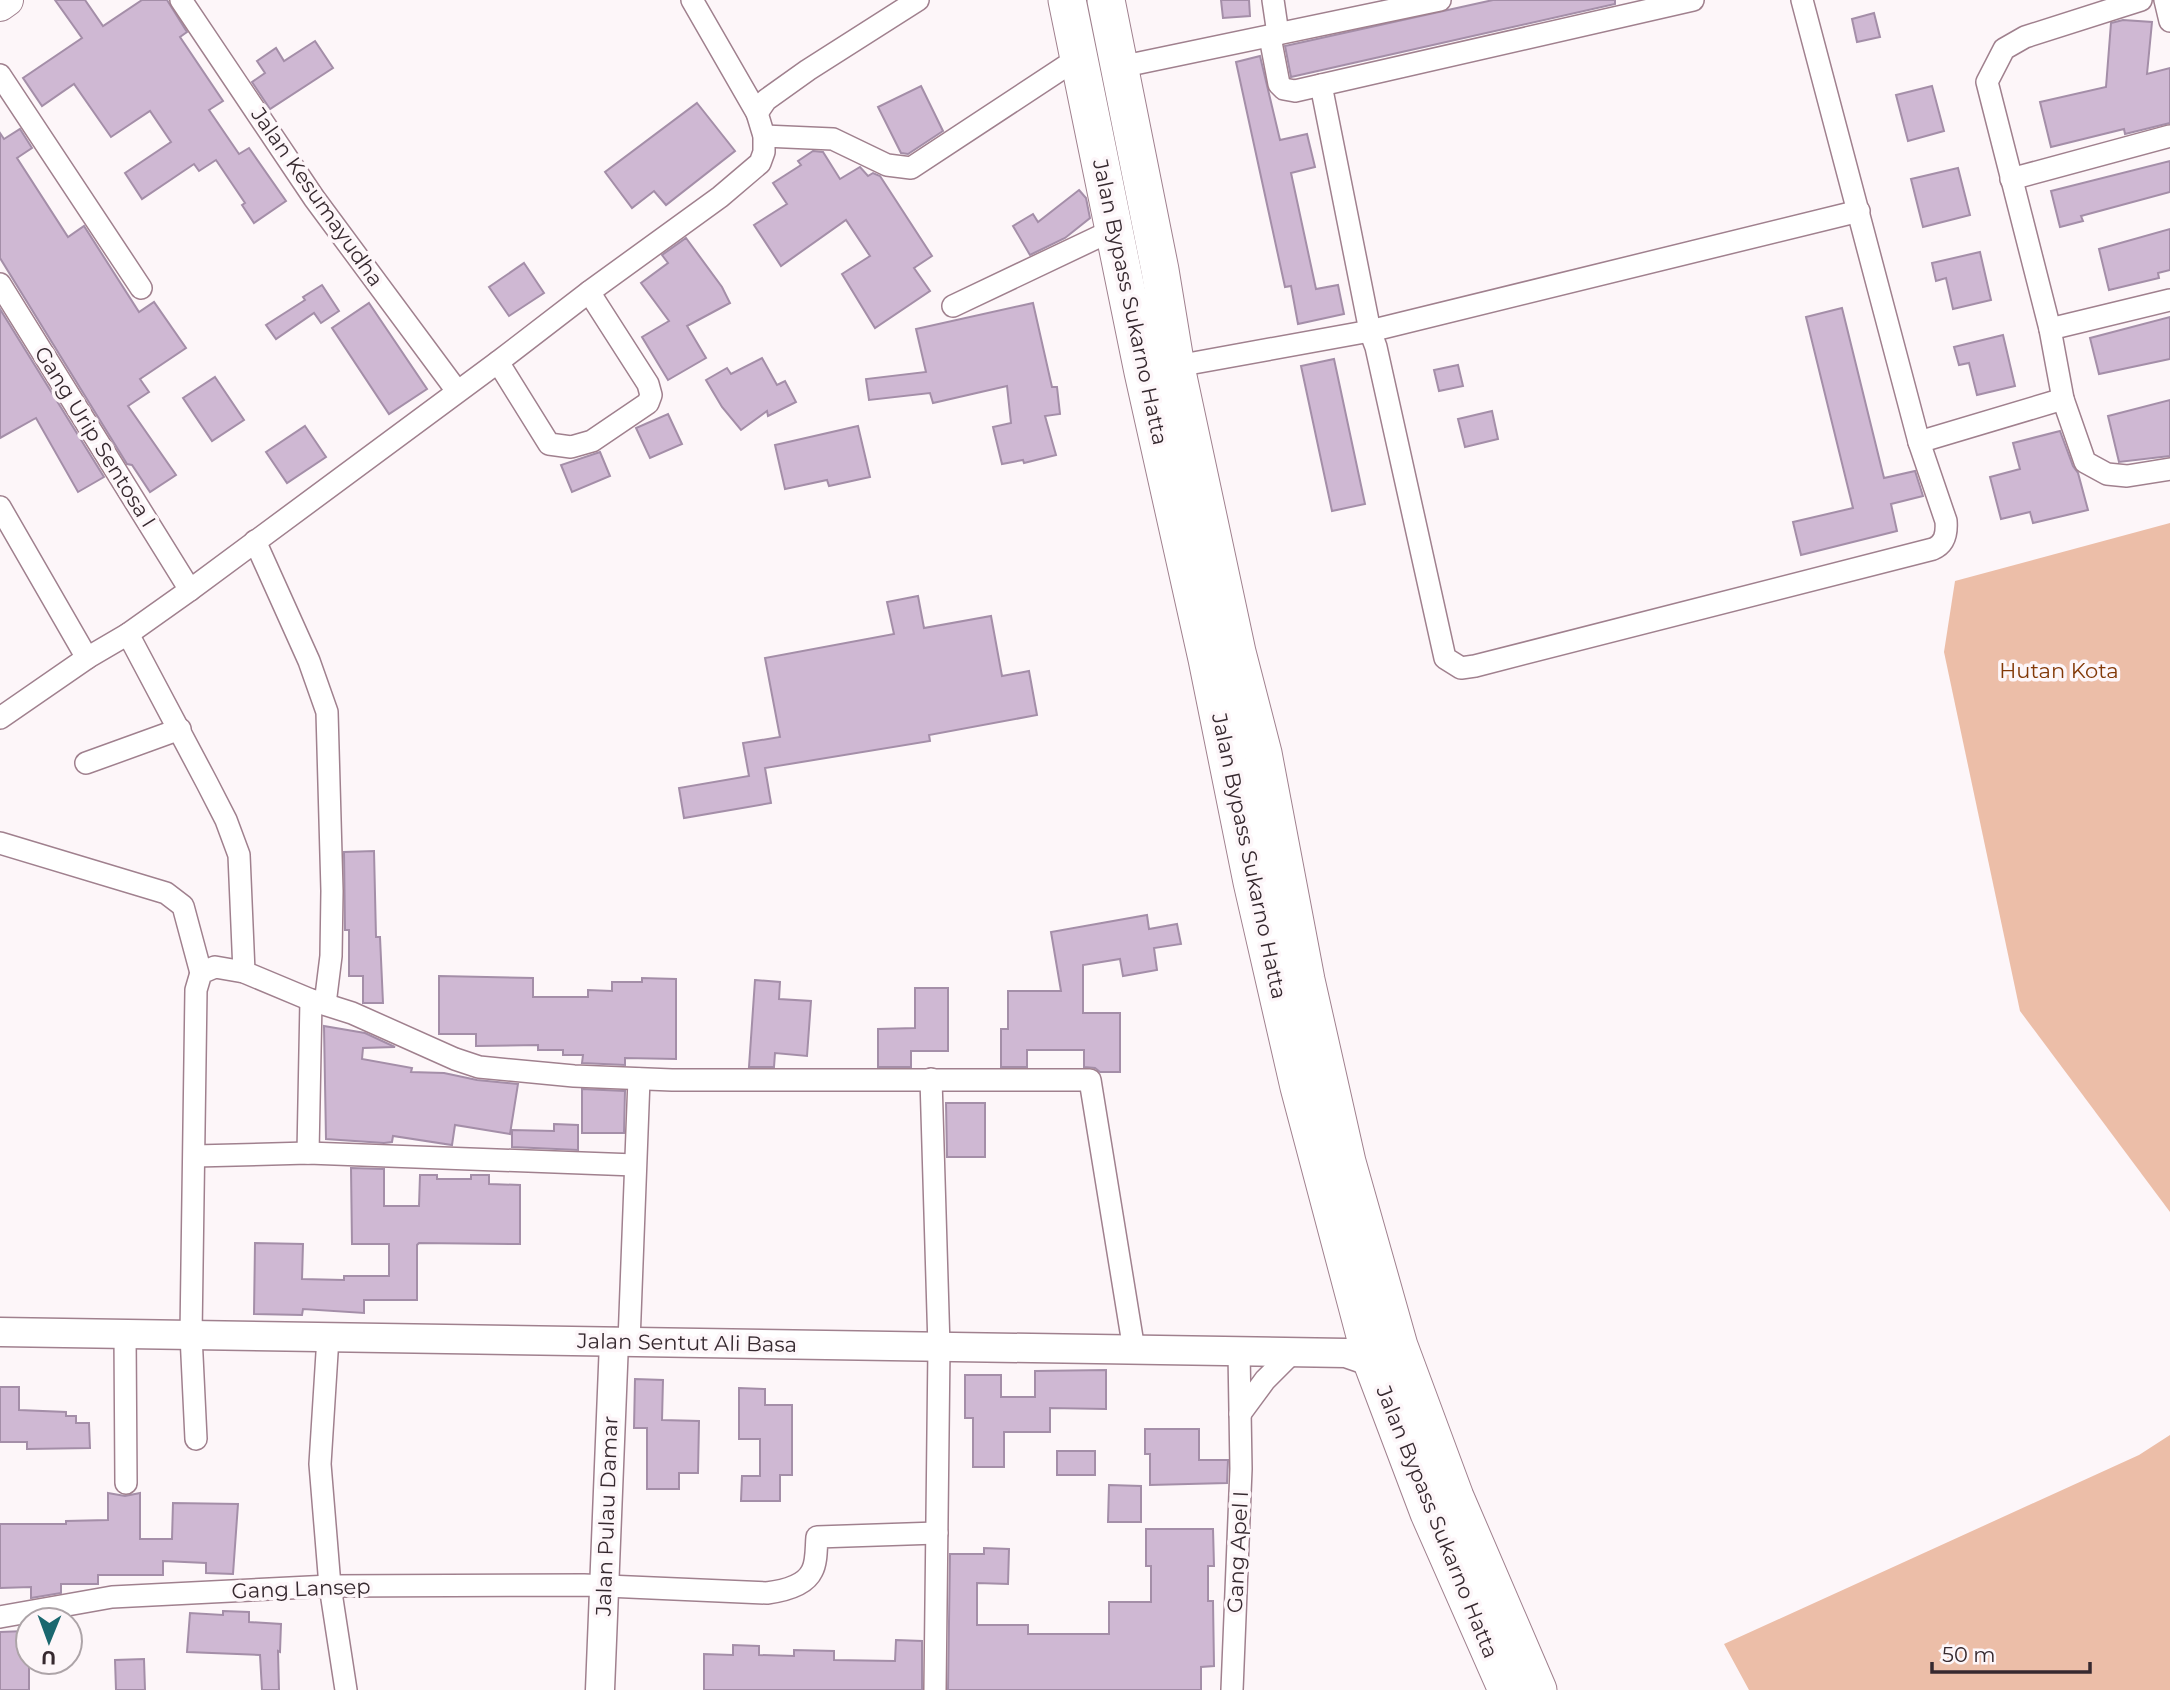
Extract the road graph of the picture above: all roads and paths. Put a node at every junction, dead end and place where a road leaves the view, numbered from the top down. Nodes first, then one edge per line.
1 (7, 0) edge
2 (181, 0) edge
3 (692, 0) edge
4 (918, 0) edge
5 (1067, 0) edge
6 (1106, 0) edge
7 (1273, 0) edge
8 (1440, 0) edge
9 (1693, 0) edge
10 (1802, 0) edge
11 (2141, 0) edge
12 (2165, 0) edge
13 (0, 5) edge
14 (2170, 21) edge
15 (1274, 35) junction
16 (1078, 58) junction
17 (1120, 67) junction
18 (0, 75) edge
19 (1321, 85) junction
20 (757, 113) junction
21 (764, 136) junction
22 (2170, 136) edge
23 (2011, 179) junction
24 (1859, 211) junction
25 (1115, 229) junction
26 (0, 284) edge
27 (141, 288) dead end
28 (589, 292) junction
29 (2170, 300) edge
30 (953, 306) dead end
31 (2050, 329) junction
32 (1370, 331) junction
33 (498, 362) junction
34 (1160, 370) junction
35 (457, 391) junction
36 (2063, 399) junction
37 (1919, 442) junction
38 (2170, 469) edge
39 (0, 507) edge
40 (255, 541) junction
41 (190, 590) junction
42 (128, 634) junction
43 (1222, 656) junction
44 (87, 658) junction
45 (0, 718) edge
46 (180, 729) junction
47 (86, 763) dead end
48 (0, 842) edge
49 (201, 972) junction
50 (244, 972) junction
51 (318, 1002) junction
52 (639, 1079) junction
53 (931, 1079) junction
54 (308, 1153) junction
55 (195, 1156) junction
56 (635, 1165) junction
57 (0, 1332) edge
58 (125, 1334) junction
59 (191, 1335) junction
60 (328, 1337) junction
61 (622, 1342) junction
62 (939, 1347) junction
63 (1134, 1350) junction
64 (1239, 1352) junction
65 (1292, 1353) junction
66 (1372, 1362) junction
67 (1240, 1414) junction
68 (197, 1439) dead end
69 (126, 1483) dead end
70 (937, 1533) junction
71 (604, 1586) junction
72 (330, 1587) junction
73 (0, 1617) edge
74 (346, 1690) edge
75 (600, 1690) edge
76 (935, 1690) edge
77 (1232, 1690) edge
78 (1507, 1690) edge
79 (1538, 1690) edge

1 - 13 main road
2 - 35 street, Jalan Kesumayudha
3 - 20 street
4 - 20 street
5 - 16 highway, Jalan Bypass Sukarno Hatta
6 - 17 highway, Jalan Bypass Sukarno Hatta
7 - 15 street
8 - 15 street
9 - 19 street
10 - 24 street
11 - 23 street
12 - 14 street
15 - 17 street
15 - 19 street
16 - 21 street
16 - 25 highway, Jalan Bypass Sukarno Hatta
17 - 34 highway, Jalan Bypass Sukarno Hatta
18 - 27 street
19 - 32 street
20 - 21 street
21 - 28 street
22 - 23 street
23 - 31 street
24 - 32 street
24 - 37 street
25 - 30 street
25 - 34 highway, Jalan Bypass Sukarno Hatta
26 - 41 street, Gang Urip Sentosa I
28 - 33 street
28 - 33 street
29 - 31 street
31 - 36 street
32 - 34 street
32 - 37 street
33 - 35 street
34 - 43 highway, Jalan Bypass Sukarno Hatta
35 - 40 street
36 - 37 street
36 - 38 street
39 - 44 street
40 - 41 street
40 - 51 street
41 - 42 street
42 - 44 street
42 - 46 street
43 - 66 highway, Jalan Bypass Sukarno Hatta
43 - 79 highway, Jalan Bypass Sukarno Hatta
44 - 45 street
46 - 47 street
46 - 50 street
48 - 49 street
49 - 50 street
49 - 55 street
50 - 51 street
51 - 52 street
51 - 54 street
52 - 53 street
52 - 56 street
53 - 62 street
53 - 63 street
54 - 55 street
54 - 56 street
55 - 59 street
56 - 61 street
57 - 58 street, Jalan Sentut Ali Basa
58 - 59 street, Jalan Sentut Ali Basa
58 - 69 street
59 - 60 street, Jalan Sentut Ali Basa
59 - 68 street
60 - 61 street, Jalan Sentut Ali Basa
60 - 72 street
61 - 62 street, Jalan Sentut Ali Basa
61 - 71 street, Jalan Pulau Damar
62 - 63 street, Jalan Sentut Ali Basa
62 - 70 street
63 - 64 street, Jalan Sentut Ali Basa
64 - 65 street, Jalan Sentut Ali Basa
64 - 67 street, Gang Apel I
65 - 66 street, Jalan Sentut Ali Basa
65 - 67 street
66 - 78 highway, Jalan Bypass Sukarno Hatta
67 - 77 street, Gang Apel I
70 - 71 street, Gang Lansep
70 - 76 street
71 - 72 street, Gang Lansep
71 - 75 street, Jalan Pulau Damar
72 - 73 street, Gang Lansep
72 - 74 street

